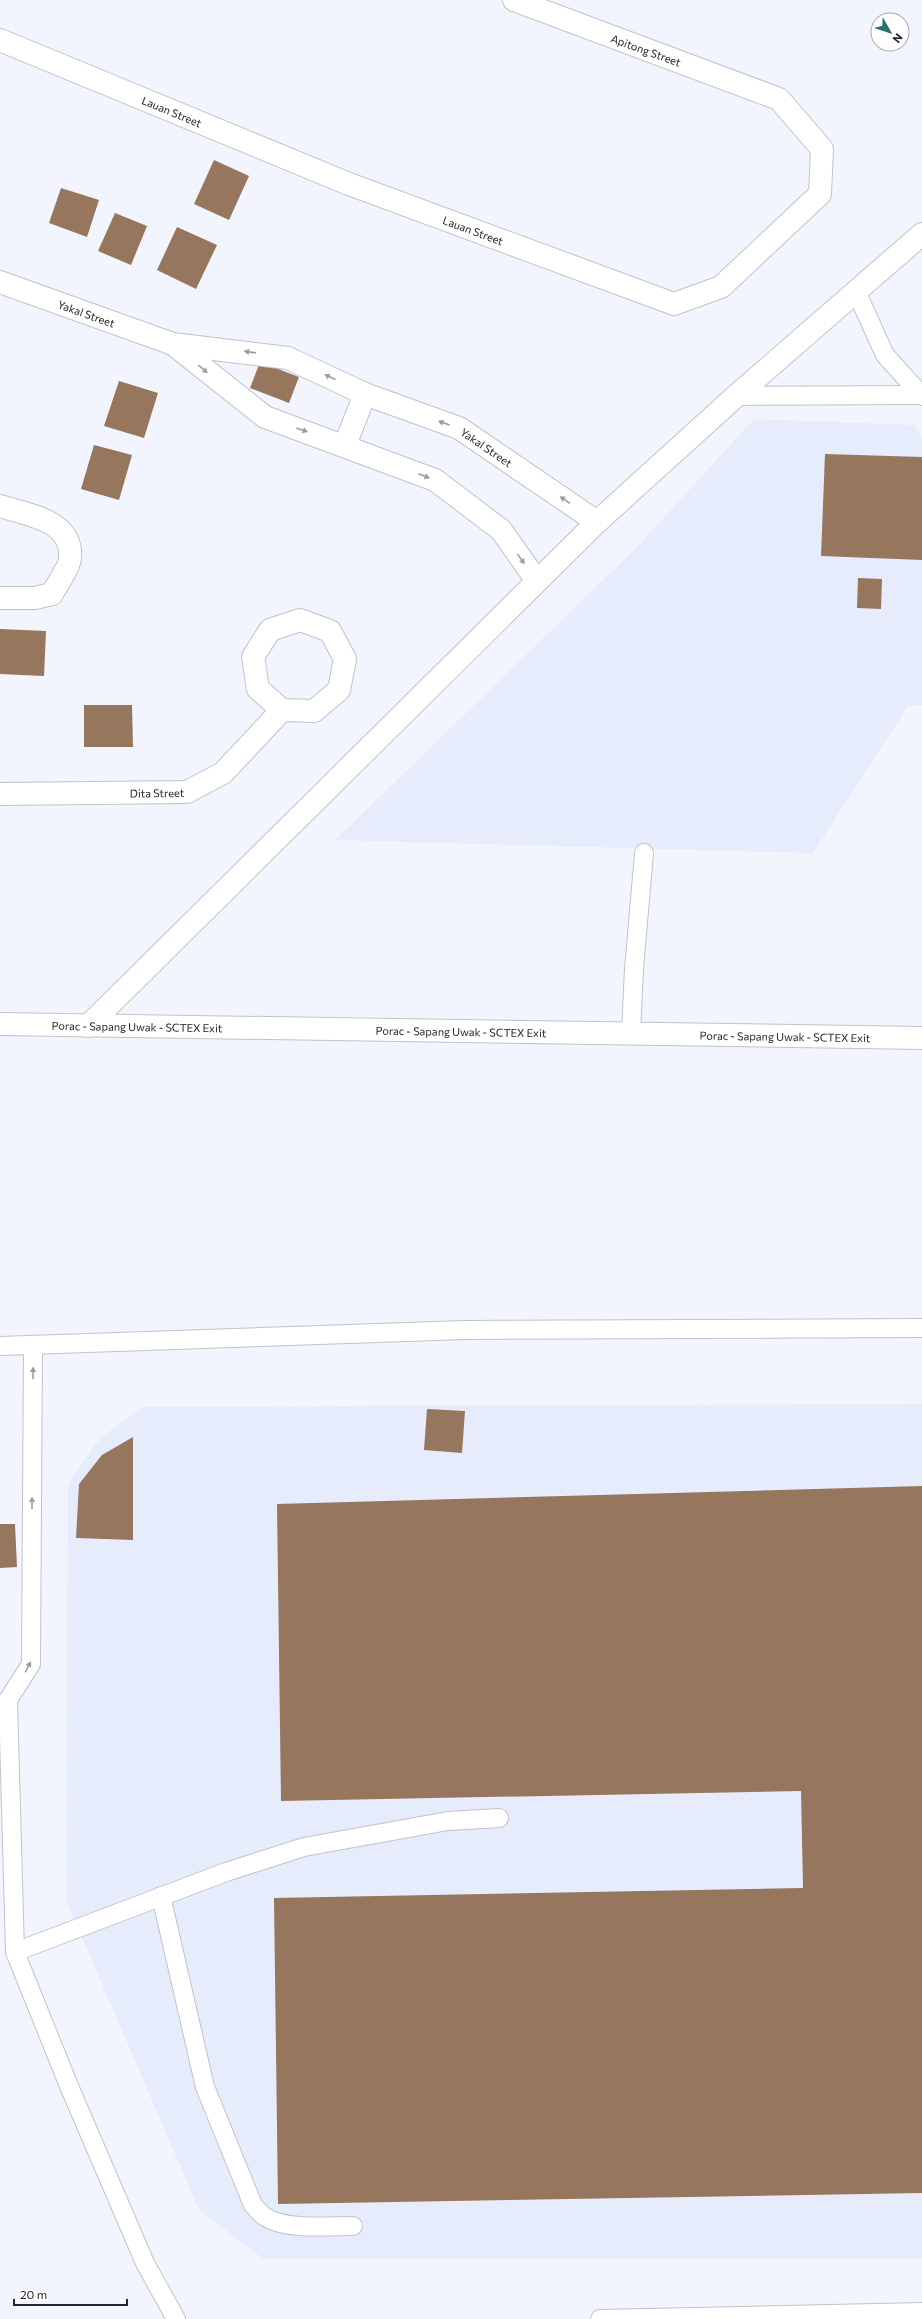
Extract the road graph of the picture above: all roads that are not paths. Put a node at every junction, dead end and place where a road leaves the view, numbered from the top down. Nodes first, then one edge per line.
1 (514, 0) edge
2 (0, 40) edge
3 (779, 99) joint
4 (922, 234) edge
5 (0, 282) edge
6 (856, 291) junction
7 (174, 344) junction
8 (365, 394) junction
9 (736, 396) junction
10 (921, 396) edge
11 (345, 445) junction
12 (0, 506) edge
13 (598, 522) junction
14 (537, 581) junction
15 (0, 598) edge
16 (282, 710) junction
17 (0, 794) edge
18 (644, 853) dead end
19 (0, 1024) edge
20 (88, 1026) junction
21 (631, 1032) junction
22 (922, 1038) edge
23 (922, 1328) edge
24 (33, 1345) junction
25 (0, 1346) edge
26 (4, 1695) edge
27 (499, 1818) dead end
28 (161, 1896) junction
29 (15, 1952) junction
30 (353, 2226) dead end
31 (922, 2312) edge
32 (176, 2319) edge
33 (600, 2319) edge

1 - 3 street, Apitong Street
2 - 3 street, Lauan Street
4 - 6 street
5 - 7 street, Yakal Street
6 - 9 street
6 - 10 lane
8 -> 7 street, Yakal Street
7 -> 11 street, Yakal Street
8 - 11 street
13 -> 8 street, Yakal Street
9 - 10 lane
9 - 13 street
11 -> 14 street, Yakal Street
12 - 15 street
13 - 14 street
14 - 20 street
16 - 16 street
16 - 17 street, Dita Street
18 - 21 lane
19 - 20 street, Porac - Sapang Uwak - SCTEX Exit
20 - 21 street, Porac - Sapang Uwak - SCTEX Exit
21 - 22 street, Porac - Sapang Uwak - SCTEX Exit
23 - 24 lane
24 - 25 lane
26 -> 24 lane
26 - 29 lane
27 - 28 lane
28 - 29 lane
28 - 30 lane
29 - 32 lane
31 - 33 lane

